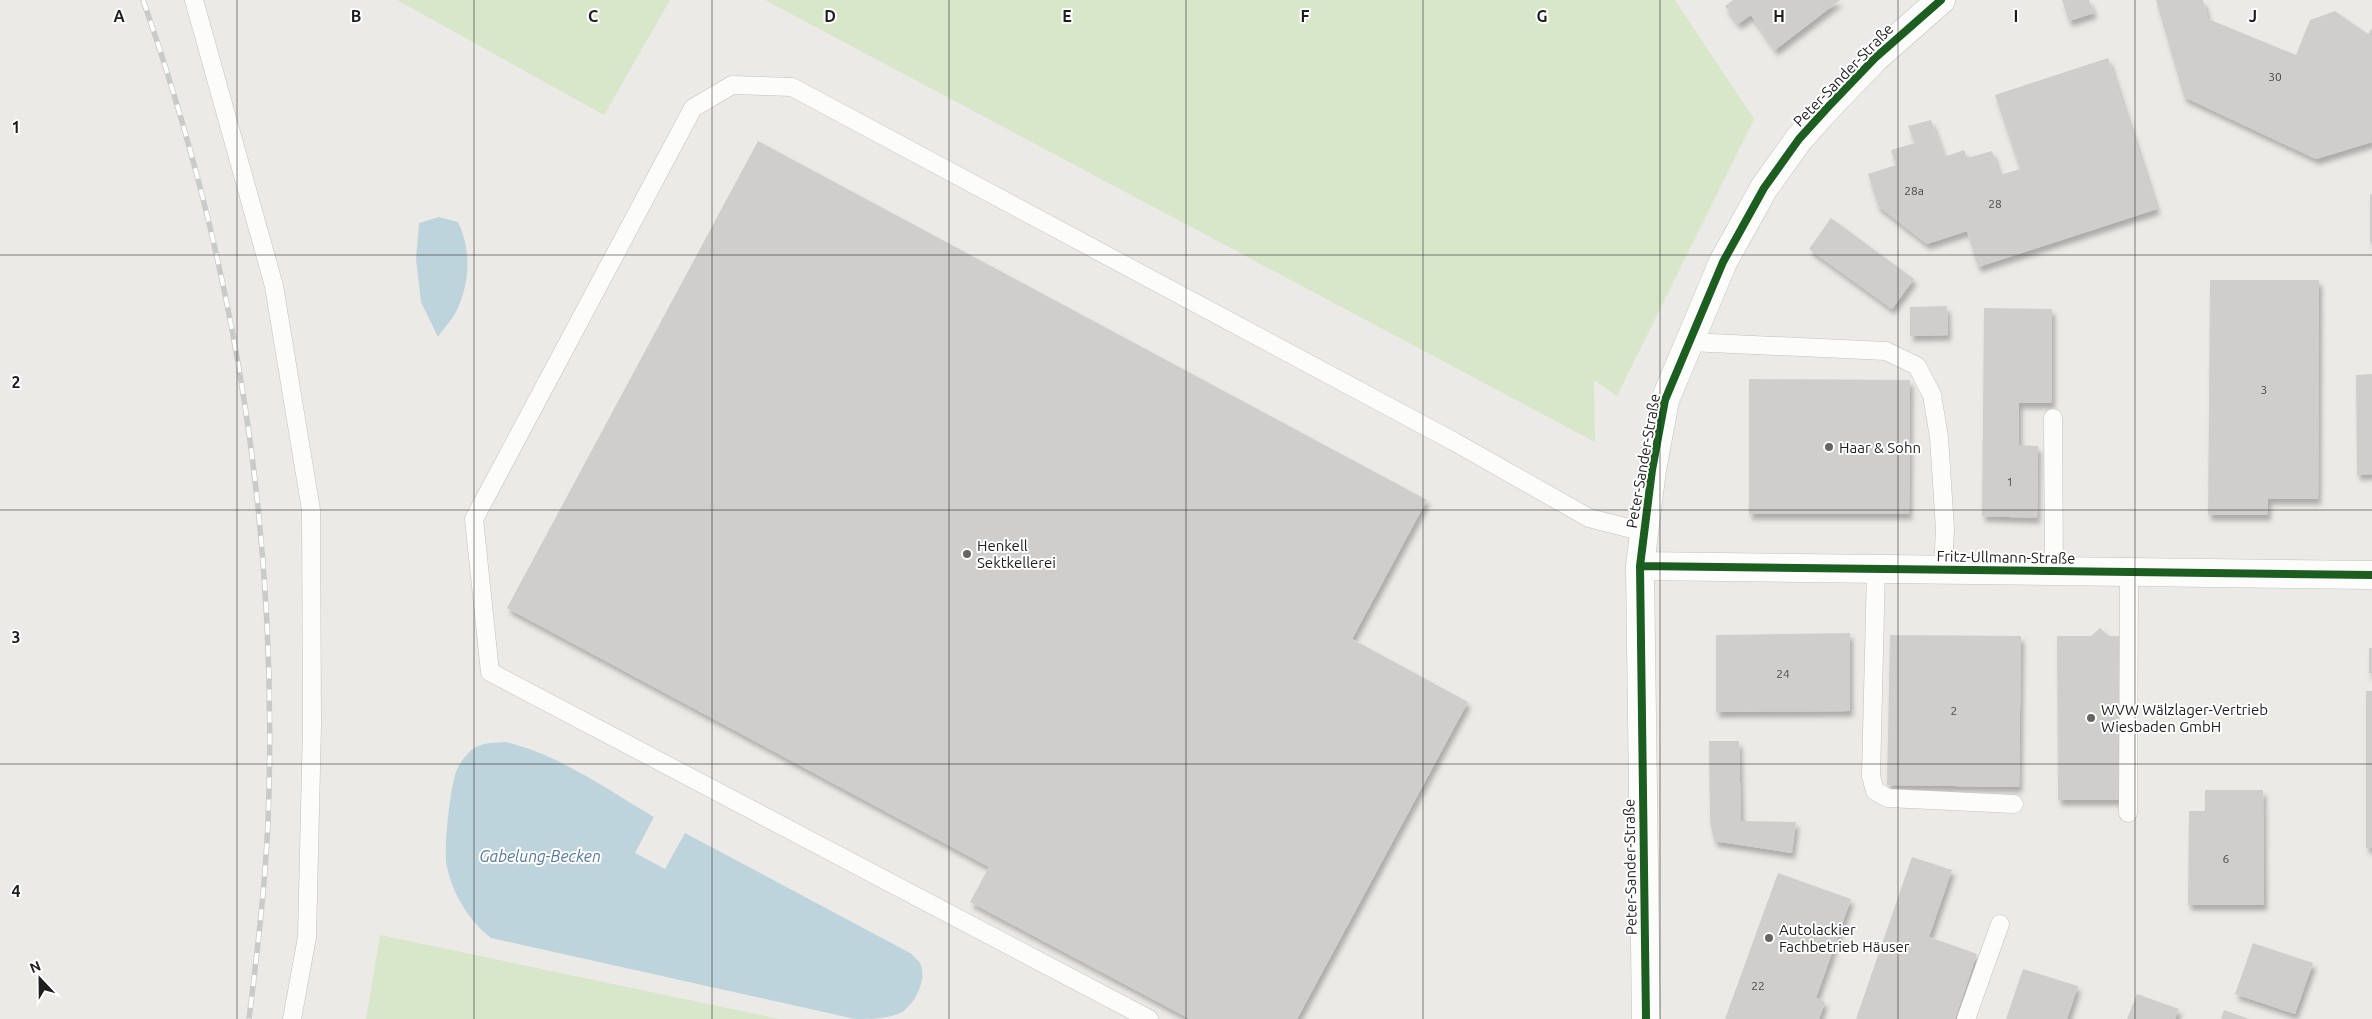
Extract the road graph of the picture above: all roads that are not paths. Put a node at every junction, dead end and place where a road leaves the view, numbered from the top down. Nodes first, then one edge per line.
1 (194, 0) edge
2 (1941, 0) edge
3 (1688, 342) junction
4 (2053, 418) dead end
5 (1644, 532) junction
6 (1640, 566) junction
7 (1876, 569) junction
8 (1943, 570) junction
9 (2054, 571) junction
10 (2129, 572) junction
11 (2372, 574) edge
12 (2014, 804) dead end
13 (2128, 813) dead end
14 (2000, 924) dead end
15 (292, 1019) edge
16 (1149, 1019) edge
17 (1646, 1019) edge
18 (1966, 1019) edge

1 - 15 lane
2 - 3 street, Peter-Sander-Straße
3 - 5 street, Peter-Sander-Straße
3 - 8 lane
4 - 9 lane
5 - 6 street, Peter-Sander-Straße
5 - 16 lane
6 - 7 street, Fritz-Ullmann-Straße
6 - 17 street, Peter-Sander-Straße
7 - 8 street, Fritz-Ullmann-Straße
7 - 12 lane
8 - 9 street, Fritz-Ullmann-Straße
9 - 10 street, Fritz-Ullmann-Straße
10 - 11 street, Fritz-Ullmann-Straße
10 - 13 lane
14 - 18 lane

